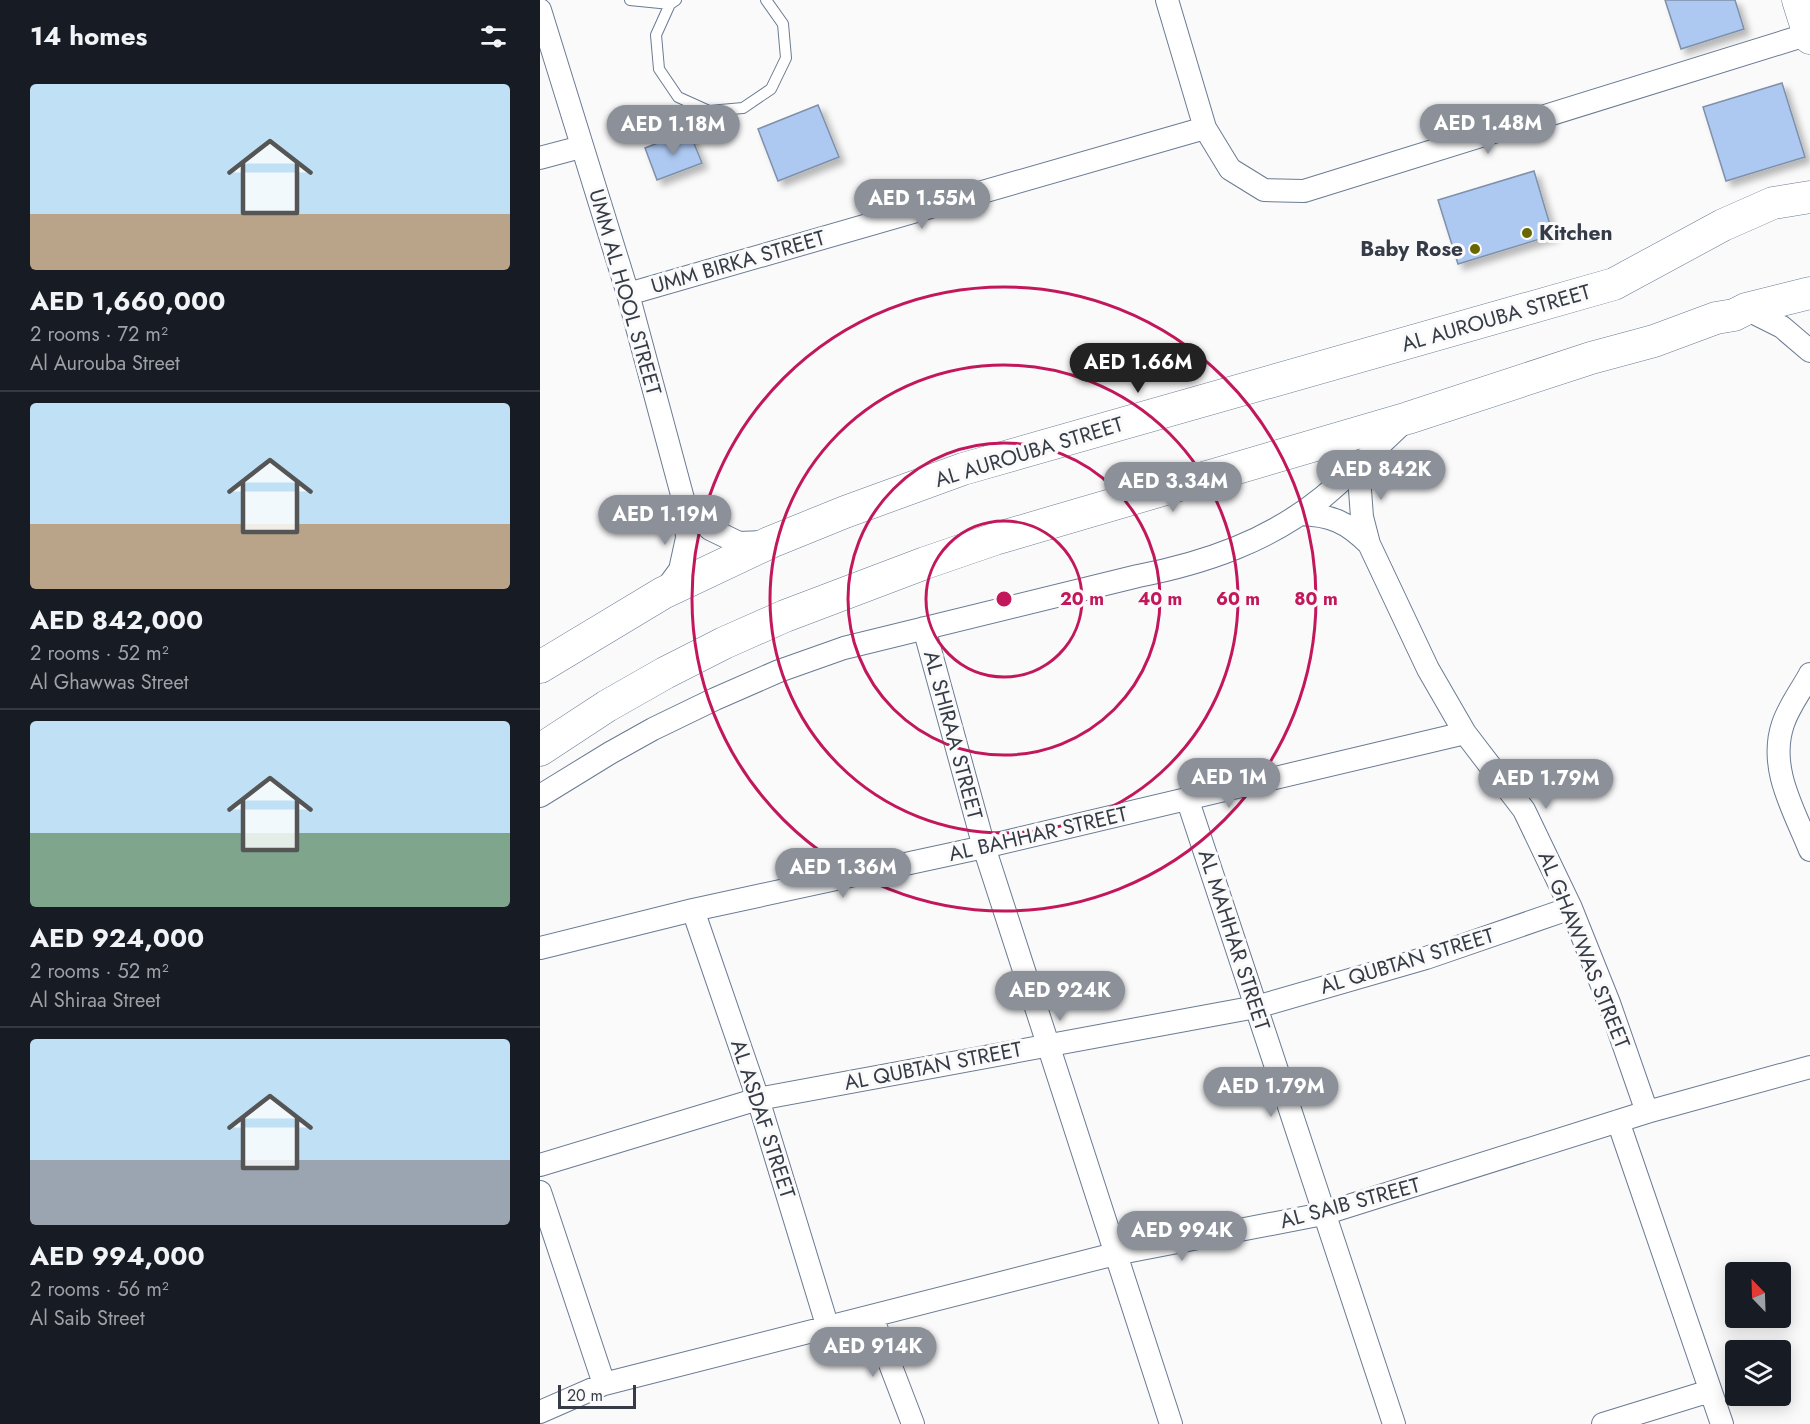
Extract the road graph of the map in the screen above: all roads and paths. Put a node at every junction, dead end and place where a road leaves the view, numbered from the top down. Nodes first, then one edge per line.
1 (630, 0) edge
2 (766, 0) edge
3 (1167, 0) edge
4 (1798, 0) edge
5 (673, 2) edge
6 (540, 10) edge
7 (1809, 36) edge
8 (1205, 128) junction
9 (581, 147) junction
10 (540, 158) edge
11 (1810, 181) edge
12 (1810, 197) edge
13 (1773, 202) junction
14 (1810, 293) edge
15 (628, 294) junction
16 (1746, 309) junction
17 (1810, 351) edge
18 (1408, 418) junction
19 (1360, 463) junction
20 (685, 506) junction
21 (1300, 513) junction
22 (771, 542) junction
23 (1369, 544) junction
24 (663, 593) junction
25 (924, 628) junction
26 (540, 667) edge
27 (1810, 674) edge
28 (1465, 733) junction
29 (540, 750) edge
30 (540, 796) edge
31 (1187, 798) junction
32 (984, 847) junction
33 (1810, 850) edge
34 (1571, 908) junction
35 (693, 910) junction
36 (540, 948) edge
37 (1256, 1007) junction
38 (1046, 1045) junction
39 (1810, 1067) edge
40 (758, 1099) junction
41 (1647, 1112) junction
42 (1617, 1121) junction
43 (540, 1166) edge
44 (540, 1192) edge
45 (1323, 1214) junction
46 (1115, 1254) junction
47 (872, 1317) junction
48 (828, 1328) junction
49 (604, 1384) junction
50 (1710, 1391) junction
51 (540, 1412) edge
52 (913, 1424) edge
53 (1171, 1424) edge
54 (1394, 1424) edge
55 (1603, 1424) edge
56 (1722, 1424) edge

1 - 5 lane
2 - 5 lane
3 - 8 street
4 - 7 street
6 - 9 street, UMM AL HOOL STREET
7 - 8 street
8 - 15 street, UMM BIRKA STREET
9 - 10 street
9 - 15 street, UMM AL HOOL STREET
11 - 13 street
12 - 13 street, AL AUROUBA STREET
13 - 22 street, AL AUROUBA STREET
14 - 16 street
15 - 20 street, UMM AL HOOL STREET
16 - 17 street
16 - 18 street
18 - 19 street
18 - 29 street
19 - 21 street
19 - 23 street, AL GHAWWAS STREET
20 - 22 street
20 - 24 street, UMM AL HOOL STREET
21 - 23 street, AL GHAWWAS STREET
21 - 25 street
22 - 24 street, AL AUROUBA STREET
23 - 28 street, AL GHAWWAS STREET
24 - 26 street, AL AUROUBA STREET
25 - 30 street
25 - 32 street, AL SHIRAA STREET
27 - 33 street
28 - 31 street, AL BAHHAR STREET
28 - 34 street, AL GHAWWAS STREET
31 - 32 street, AL BAHHAR STREET
31 - 37 street, AL MAHHAR STREET
32 - 35 street, AL BAHHAR STREET
32 - 38 street, AL SHIRAA STREET
34 - 37 street, AL QUBTAN STREET
34 - 41 street, AL GHAWWAS STREET
35 - 36 street, AL BAHHAR STREET
35 - 40 street, AL ASDAF STREET
37 - 38 street, AL QUBTAN STREET
37 - 45 street, AL MAHHAR STREET
38 - 40 street, AL QUBTAN STREET
38 - 46 street, AL SHIRAA STREET
39 - 41 street, AL SAIB STREET
40 - 43 street, AL QUBTAN STREET
40 - 48 street, AL ASDAF STREET
41 - 42 street, AL SAIB STREET
42 - 45 street, AL SAIB STREET
42 - 50 street
44 - 49 street
45 - 46 street, AL SAIB STREET
45 - 54 street, AL MAHHAR STREET
46 - 47 street, AL SAIB STREET
46 - 53 street, AL SHIRAA STREET
47 - 48 street, AL SAIB STREET
47 - 52 street
48 - 49 street, AL SAIB STREET
49 - 51 street, AL SAIB STREET
50 - 55 street
50 - 56 street

